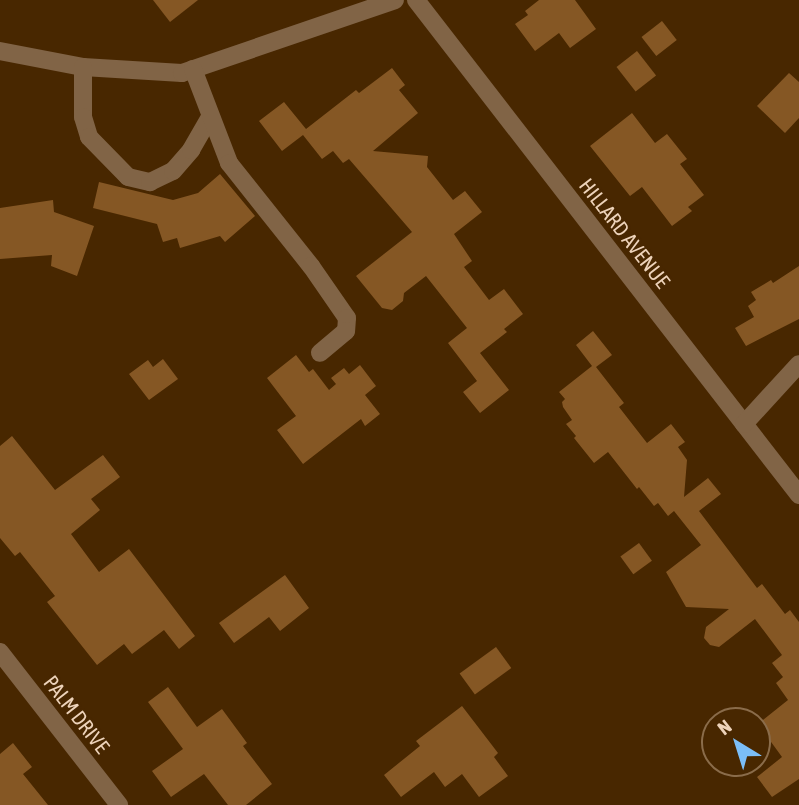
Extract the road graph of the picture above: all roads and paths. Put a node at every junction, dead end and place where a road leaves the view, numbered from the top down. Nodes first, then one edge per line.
1 (395, 0) edge
2 (416, 0) edge
3 (0, 51) edge
4 (83, 67) junction
5 (193, 69) junction
6 (210, 117) junction
7 (320, 353) dead end
8 (799, 364) edge
9 (744, 424) junction
10 (799, 495) edge
11 (0, 652) edge
12 (119, 805) edge

1 - 5 street
2 - 9 street, HILLARD AVENUE
3 - 4 street
4 - 5 street
4 - 6 street
5 - 6 street
6 - 7 street
8 - 9 street
9 - 10 street, HILLARD AVENUE
11 - 12 street, PALM DRIVE

